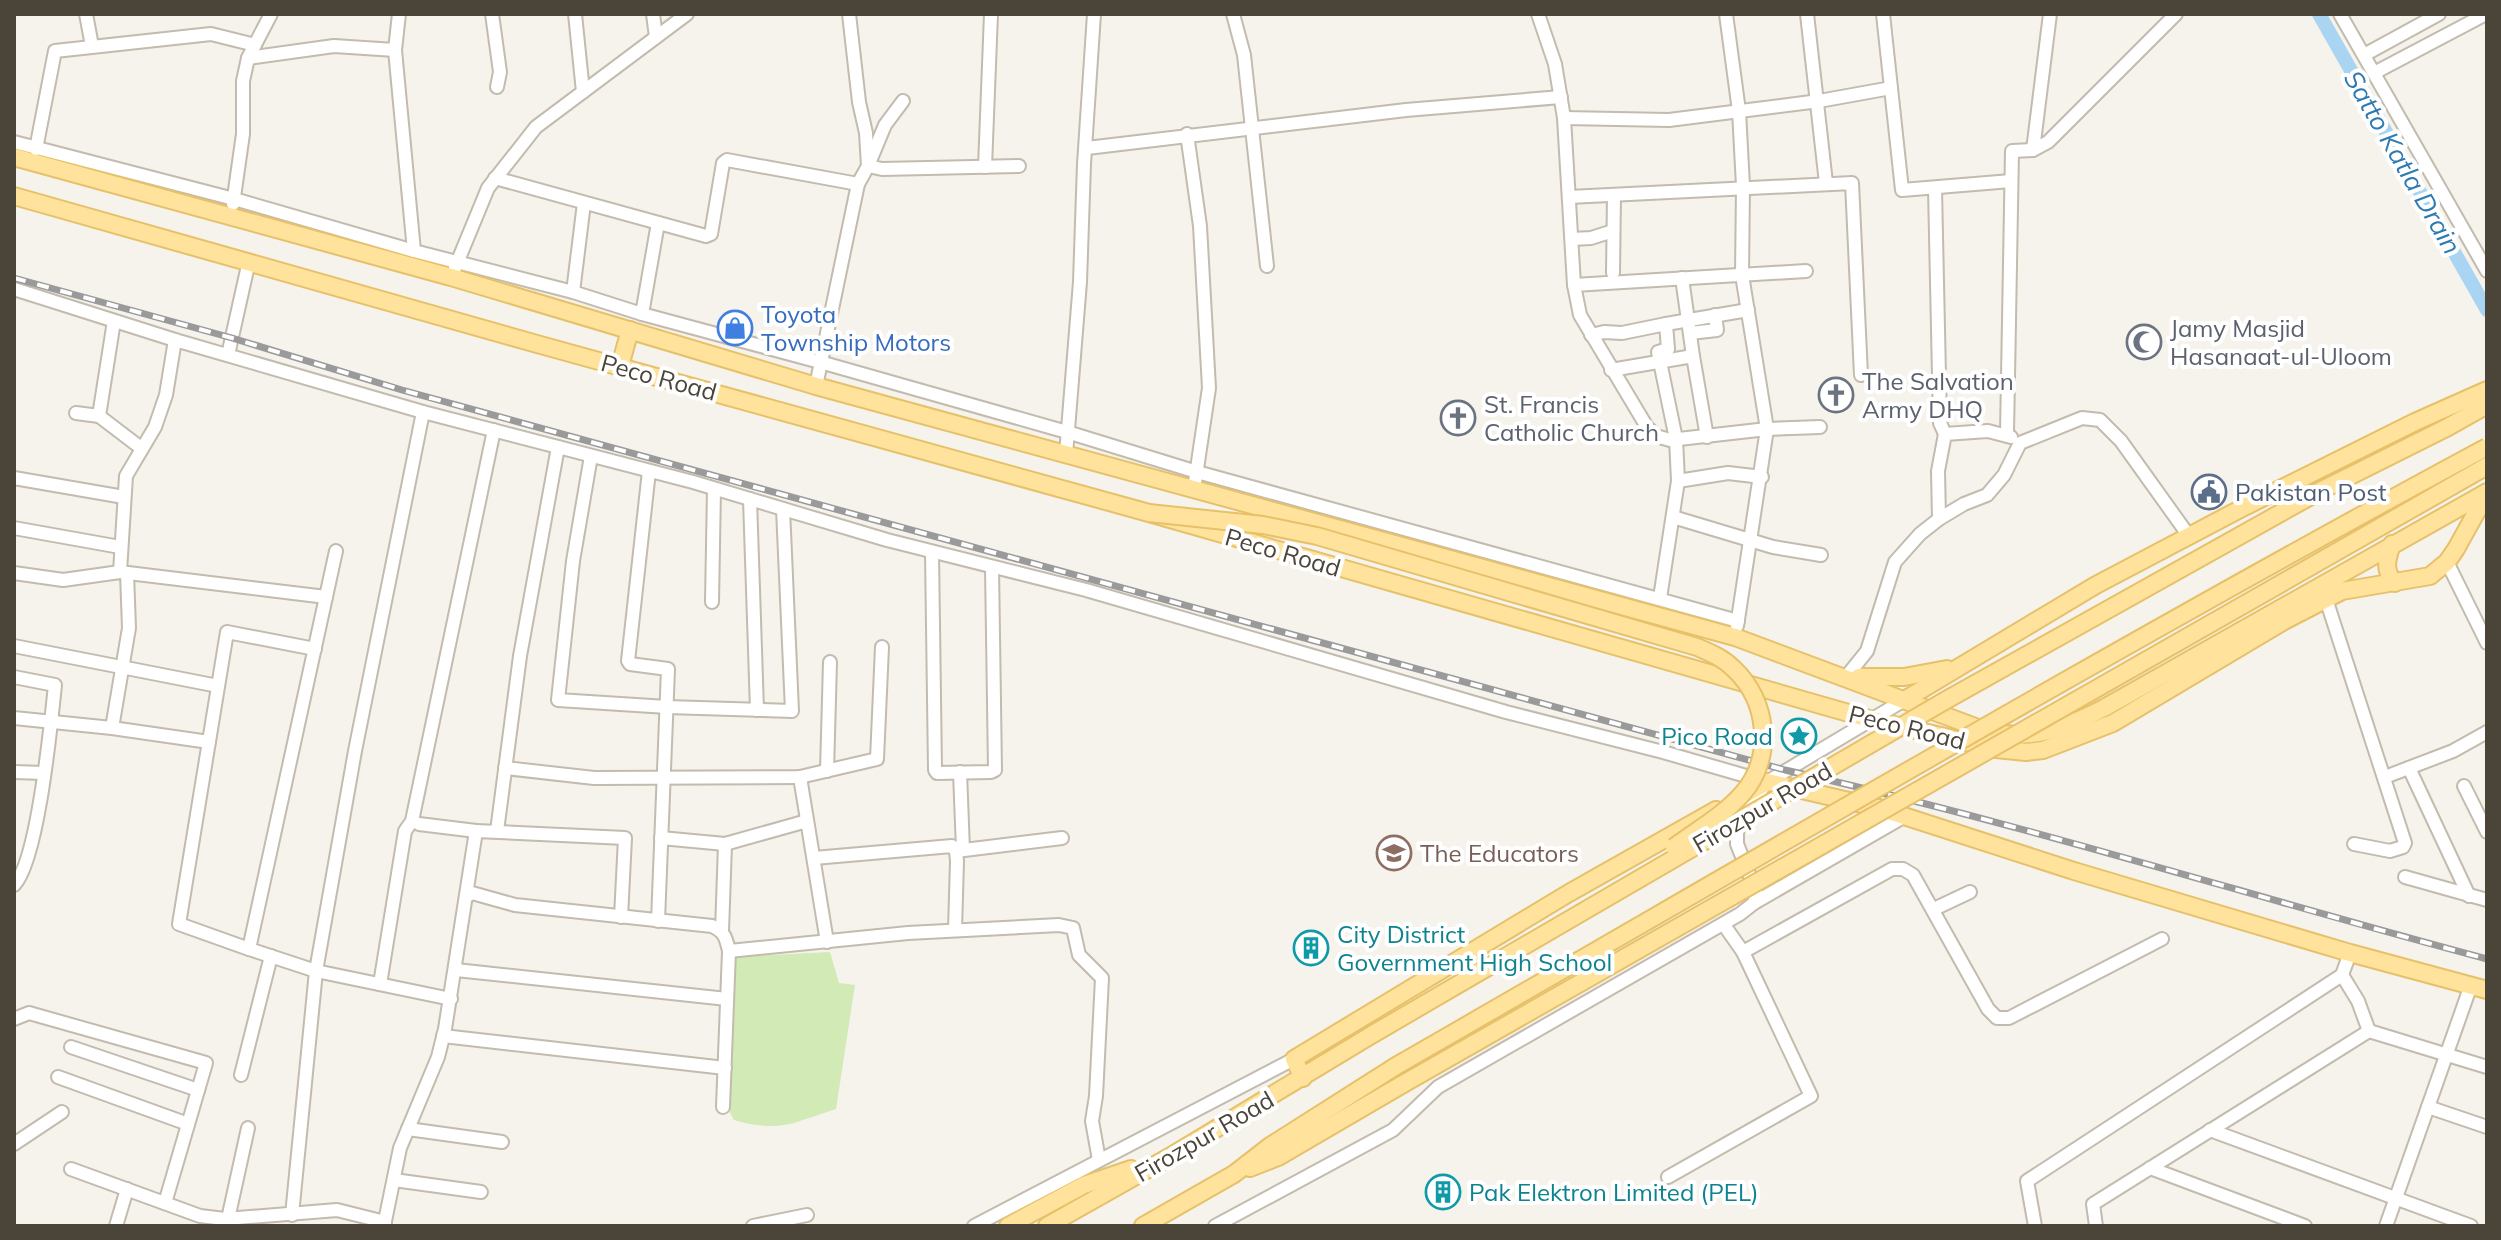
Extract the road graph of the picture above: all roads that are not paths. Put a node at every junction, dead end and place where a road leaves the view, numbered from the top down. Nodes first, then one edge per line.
1 (86, 14) edge
2 (271, 14) edge
3 (399, 14) edge
4 (492, 14) edge
5 (575, 14) edge
6 (653, 14) edge
7 (687, 14) edge
8 (849, 14) edge
9 (991, 14) edge
10 (1094, 14) edge
11 (1233, 14) edge
12 (1538, 14) edge
13 (1726, 14) edge
14 (1807, 14) edge
15 (1883, 14) edge
16 (2050, 14) edge
17 (2176, 14) edge
18 (2340, 14) edge
19 (2439, 14) edge
20 (2486, 14) edge
21 (656, 37) junction
22 (255, 45) junction
23 (92, 46) junction
24 (395, 50) junction
25 (2364, 55) junction
26 (248, 58) junction
27 (2374, 73) junction
28 (497, 87) dead end
29 (1891, 88) junction
30 (583, 92) junction
31 (1561, 97) junction
32 (903, 101) dead end
33 (1819, 101) junction
34 (1739, 111) junction
35 (1564, 118) junction
36 (1251, 127) junction
37 (1187, 134) junction
38 (14, 142) edge
39 (1087, 148) junction
40 (36, 149) junction
41 (2033, 150) junction
42 (14, 157) edge
43 (868, 166) junction
44 (1019, 166) dead end
45 (985, 167) junction
46 (495, 178) junction
47 (2011, 181) junction
48 (1826, 183) junction
49 (858, 184) junction
50 (1743, 186) junction
51 (1935, 188) junction
52 (1614, 195) junction
53 (14, 196) edge
54 (1569, 197) junction
55 (584, 203) junction
56 (232, 207) junction
57 (658, 223) junction
58 (1613, 231) junction
59 (1572, 239) junction
60 (414, 251) junction
61 (249, 261) junction
62 (1267, 266) dead end
63 (454, 270) junction
64 (1806, 271) dead end
65 (2487, 271) edge
66 (1613, 273) dead end
67 (1742, 275) junction
68 (1682, 278) junction
69 (1574, 285) junction
70 (14, 289) edge
71 (573, 292) junction
72 (1748, 310) junction
73 (642, 314) junction
74 (1715, 315) junction
75 (1688, 319) junction
76 (114, 321) junction
77 (1666, 324) junction
78 (630, 330) junction
79 (703, 331) junction
80 (1690, 333) junction
81 (1591, 335) junction
82 (175, 340) junction
83 (749, 343) junction
84 (697, 350) junction
85 (228, 355) junction
86 (1693, 356) junction
87 (820, 362) junction
88 (1660, 362) junction
89 (743, 364) junction
90 (620, 366) junction
91 (1611, 370) junction
92 (1861, 375) dead end
93 (816, 386) junction
94 (2487, 390) edge
95 (2487, 405) edge
96 (423, 412) junction
97 (76, 413) dead end
98 (99, 416) junction
99 (1820, 427) dead end
100 (1767, 429) junction
101 (494, 430) junction
102 (1067, 432) junction
103 (1945, 434) junction
104 (2007, 434) junction
105 (1707, 437) junction
106 (1676, 439) junction
107 (2020, 443) junction
108 (558, 447) junction
109 (2487, 447) edge
110 (141, 448) junction
111 (1066, 454) junction
112 (591, 456) junction
113 (2487, 466) edge
114 (649, 471) junction
115 (1197, 472) junction
116 (1762, 477) junction
117 (14, 478) edge
118 (1678, 481) junction
119 (714, 489) junction
120 (1194, 489) junction
121 (2487, 492) edge
122 (124, 497) junction
123 (750, 499) junction
124 (783, 509) junction
125 (1149, 513) junction
126 (1673, 517) junction
127 (1939, 519) junction
128 (2435, 520) junction
129 (14, 528) edge
130 (2189, 536) junction
131 (1443, 538) junction
132 (1751, 539) junction
133 (2460, 543) junction
134 (2392, 544) junction
135 (120, 547) junction
136 (336, 551) dead end
137 (932, 552) junction
138 (1821, 555) dead end
139 (1437, 557) junction
140 (2447, 562) junction
141 (992, 567) junction
142 (14, 573) edge
143 (124, 573) junction
144 (2395, 583) junction
145 (326, 597) junction
146 (1660, 598) junction
147 (2326, 599) junction
148 (712, 602) dead end
149 (1737, 629) junction
150 (2487, 643) edge
151 (14, 646) edge
152 (882, 647) dead end
153 (315, 649) junction
154 (830, 662) dead end
155 (1963, 665) junction
156 (123, 667) junction
157 (14, 677) edge
158 (1846, 677) junction
159 (218, 686) junction
160 (1906, 699) junction
161 (667, 707) junction
162 (757, 710) junction
163 (14, 718) edge
164 (1873, 720) junction
165 (51, 722) junction
166 (112, 728) junction
167 (2487, 732) edge
168 (209, 742) junction
169 (505, 768) junction
170 (2409, 768) junction
171 (827, 771) junction
172 (14, 772) edge
173 (960, 772) junction
174 (44, 773) junction
175 (800, 777) junction
176 (2385, 777) junction
177 (663, 778) junction
178 (1767, 782) junction
179 (2464, 786) dead end
180 (1905, 816) junction
181 (807, 821) junction
182 (419, 824) dead end
183 (476, 831) junction
184 (497, 831) junction
185 (2487, 832) edge
186 (661, 838) junction
187 (1062, 838) dead end
188 (725, 844) junction
189 (2354, 844) dead end
190 (14, 845) edge
191 (28, 849) junction
192 (959, 850) junction
193 (814, 858) junction
194 (2405, 877) dead end
195 (14, 885) edge
196 (1970, 892) dead end
197 (467, 896) junction
198 (2469, 896) junction
199 (2487, 900) edge
200 (1595, 903) junction
201 (1754, 903) junction
202 (1934, 909) junction
203 (621, 917) junction
204 (658, 921) junction
205 (1724, 925) junction
206 (955, 930) junction
207 (722, 931) junction
208 (2162, 939) dead end
209 (827, 942) junction
210 (249, 949) junction
211 (729, 951) junction
212 (1743, 952) junction
213 (2350, 953) junction
214 (271, 956) junction
215 (456, 970) junction
216 (316, 971) junction
217 (2342, 975) junction
218 (380, 984) junction
219 (2479, 988) edge
220 (451, 999) junction
221 (727, 999) junction
222 (14, 1019) edge
223 (2369, 1031) junction
224 (443, 1036) junction
225 (71, 1047) dead end
226 (2447, 1053) junction
227 (1294, 1059) junction
228 (2487, 1067) edge
229 (725, 1068) junction
230 (241, 1075) dead end
231 (58, 1077) dead end
232 (1303, 1078) junction
233 (198, 1090) junction
234 (723, 1107) dead end
235 (2428, 1107) junction
236 (62, 1112) dead end
237 (188, 1124) junction
238 (2487, 1127) edge
239 (248, 1128) dead end
240 (408, 1129) junction
241 (2210, 1130) junction
242 (502, 1142) dead end
243 (14, 1144) edge
244 (1171, 1156) junction
245 (1099, 1160) junction
246 (2150, 1168) junction
247 (71, 1169) dead end
248 (1234, 1174) junction
249 (1668, 1177) dead end
250 (394, 1180) junction
251 (127, 1189) junction
252 (481, 1192) dead end
253 (2396, 1200) junction
254 (165, 1203) junction
255 (292, 1215) junction
256 (807, 1215) dead end
257 (228, 1219) junction
258 (206, 1222) edge
259 (385, 1224) edge
260 (116, 1226) edge
261 (753, 1226) edge
262 (974, 1226) edge
263 (1008, 1226) edge
264 (1047, 1226) edge
265 (1143, 1226) edge
266 (1215, 1226) edge
267 (2035, 1226) edge
268 (2096, 1226) edge
269 (2305, 1226) edge
270 (2386, 1226) edge
271 (2471, 1226) edge

1 - 23 street
2 - 22 street
3 - 24 street
4 - 28 street
5 - 30 street
6 - 21 street
7 - 21 street
8 - 43 street
9 - 45 street
10 - 39 street
11 - 36 street
12 - 31 street
13 - 34 street
14 - 33 street
15 - 29 street
16 - 41 street
17 - 41 street
18 - 25 street
19 - 25 street
20 - 27 street
21 - 30 street
22 - 23 street
22 - 26 street
23 - 40 street
24 - 26 street
24 - 60 street
25 - 27 street
26 - 56 street
27 - 65 street
29 - 33 street
29 - 51 street
30 - 46 street
31 - 35 street
31 - 36 street
32 - 43 street
33 - 34 street
33 - 48 street
34 - 35 street
34 - 50 street
35 - 54 street
36 - 37 street
36 - 62 street
37 - 39 street
37 - 115 street
38 - 40 street
39 - 102 street
40 - 56 street
41 - 47 street
42 - 56 main road, Peco Road
43 - 45 street
43 - 49 street
44 - 45 street
46 - 55 street
46 - 63 street
47 - 51 street
47 - 104 street
48 - 50 street
48 - 92 street
49 - 57 street
49 - 87 street
50 - 52 street
50 - 67 street
51 - 103 street
52 - 54 street
52 - 58 street
53 - 61 main road, Peco Road
54 - 59 street
55 - 57 street
55 - 71 street
56 - 60 street
56 - 63 main road, Peco Road
57 - 73 street
58 - 59 street
58 - 66 street
59 - 69 street
60 - 63 street
61 - 85 street
61 - 90 main road, Peco Road
63 - 71 street
63 - 78 main road, Peco Road
64 - 67 street
67 - 68 street
67 - 72 street
68 - 69 street
68 - 75 street
69 - 81 street
70 - 76 street
71 - 73 street
72 - 74 street
72 - 100 street
73 - 79 street
74 - 75 street
74 - 80 street
75 - 77 street
75 - 80 street
76 - 82 street
76 - 98 street
77 - 81 street
77 - 88 street
78 - 84 main road, Peco Road
78 - 90 main road
79 - 83 street
79 - 84 street
80 - 86 street
81 - 91 street
82 - 85 street
82 - 110 street
83 - 87 street
83 - 89 street
84 - 89 main road, Peco Road
85 - 96 street
86 - 88 street
86 - 105 street
87 - 93 street
87 - 102 street
88 - 91 street
88 - 106 street
89 - 93 main road, Peco Road
90 - 125 main road, Peco Road
91 - 106 street
93 - 111 main road, Peco Road
94 - 130 main road
95 - 200 main road, Firozpur Road, bridge
96 - 101 street
96 - 216 street
97 - 98 street
98 - 110 street
99 - 100 street
100 - 105 street
100 - 116 street
101 - 108 street
101 - 218 street
102 - 111 street
102 - 115 street
103 - 104 street
103 - 127 street
104 - 107 street
105 - 106 street
106 - 118 street
107 - 127 street
107 - 130 street
108 - 112 street
108 - 169 street
109 - 248 main road, Firozpur Road, bridge
110 - 122 street
111 - 120 main road, Peco Road
112 - 114 street
112 - 161 street
113 - 248 main road, bridge
114 - 119 street
114 - 161 street
115 - 120 street
115 - 131 street
116 - 118 street
116 - 132 street
117 - 122 street
118 - 126 street
119 - 123 street
119 - 148 street
120 - 139 main road, Peco Road
121 - 128 main road, Peco Road
121 - 133 main road, Peco Road
122 - 135 street
123 - 124 street
123 - 162 street
124 - 137 street
124 - 162 street
125 - 164 main road, Peco Road
125 - 200 main road, bridge
126 - 132 street
126 - 146 street
127 - 158 street
128 - 133 main road
128 - 134 main road, Peco Road
129 - 135 street
130 - 155 main road
131 - 139 street
131 - 146 street
132 - 138 street
132 - 149 street
133 - 140 main road, Peco Road
134 - 144 main road
134 - 160 main road, Peco Road
135 - 143 street
136 - 145 street
137 - 141 street
137 - 173 street
139 - 149 main road, Peco Road
140 - 144 main road, Peco Road
140 - 150 street
141 - 173 street
141 - 178 street
142 - 143 street
143 - 145 street
143 - 156 street
144 - 147 main road, Peco Road
145 - 153 street
146 - 149 street
147 - 164 main road, Peco Road
147 - 176 street
149 - 158 main road, Peco Road
151 - 156 street
152 - 171 street
153 - 159 street
153 - 210 street
154 - 171 street
155 - 158 main road
155 - 160 main road
156 - 159 street
156 - 166 street
157 - 165 street
158 - 160 main road, Peco Road
159 - 168 street
160 - 164 street
161 - 162 street
161 - 177 street
163 - 165 street
164 - 178 street
165 - 166 street
165 - 174 street
166 - 168 street
167 - 170 street
168 - 210 street
169 - 177 street
169 - 184 street
170 - 176 street
170 - 198 street
171 - 175 street
172 - 174 street
173 - 192 street
174 - 191 street
175 - 177 street
175 - 181 street
176 - 189 street
177 - 186 street
178 - 180 main road
178 - 201 street
178 - 227 main road
179 - 185 street
180 - 201 street
180 - 213 main road
181 - 188 street
181 - 193 street
182 - 183 street
183 - 184 street
183 - 197 street
184 - 203 street
186 - 188 street
186 - 204 street
187 - 192 street
188 - 207 street
190 - 191 street
191 - 195 street
192 - 193 street
192 - 206 street
193 - 209 street
194 - 198 street
196 - 202 street
197 - 203 street
197 - 215 street
198 - 199 street
200 - 232 main road, Firozpur Road, bridge
201 - 205 street
202 - 208 street
202 - 212 street
203 - 204 street
204 - 207 street
205 - 212 street
205 - 266 street
206 - 209 street
206 - 245 street
207 - 211 street
209 - 211 street
210 - 214 street
211 - 221 street
212 - 249 street
213 - 217 street
213 - 219 main road
214 - 216 street
214 - 230 street
215 - 220 street
215 - 221 street
216 - 218 street
216 - 255 street
217 - 223 street
217 - 267 street
218 - 220 street
219 - 226 street
220 - 224 street
221 - 229 street
222 - 233 street
223 - 226 street
223 - 241 street
224 - 229 street
224 - 240 street
225 - 233 street
226 - 228 street
226 - 235 street
227 - 232 main road
227 - 245 street
229 - 234 street
231 - 237 street
232 - 244 main road, Firozpur Road
233 - 237 street
235 - 238 street
235 - 253 street
236 - 243 street
237 - 254 street
239 - 257 street
240 - 242 street
240 - 250 street
241 - 246 street
241 - 253 street
244 - 263 main road
244 - 264 main road, Firozpur Road
245 - 262 street
246 - 268 street
246 - 269 street
247 - 251 street
248 - 265 main road
250 - 252 street
250 - 259 street
251 - 254 street
251 - 260 street
253 - 270 street
253 - 271 street
254 - 258 street
255 - 257 street
255 - 259 street
256 - 261 street
257 - 258 street

